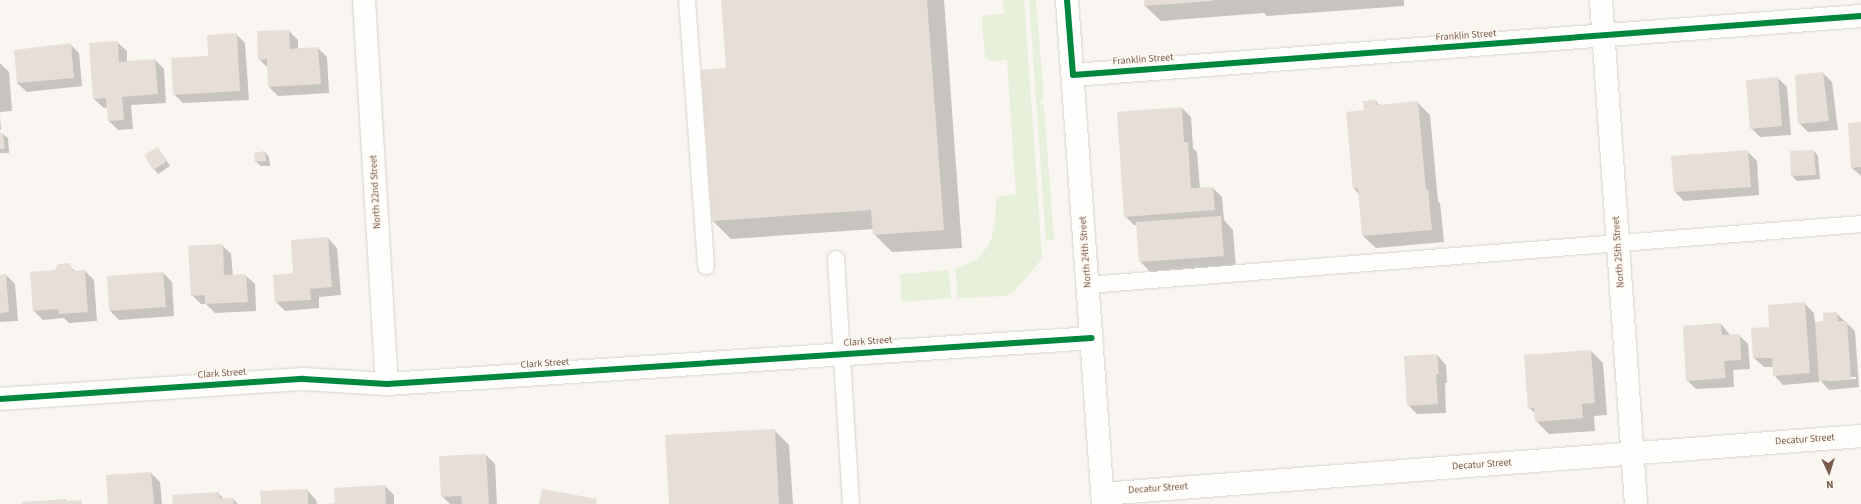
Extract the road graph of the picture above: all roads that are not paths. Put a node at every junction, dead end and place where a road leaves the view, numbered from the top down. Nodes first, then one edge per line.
1 (364, 0) edge
2 (687, 0) edge
3 (1067, 0) edge
4 (1601, 0) edge
5 (1861, 16) edge
6 (1604, 36) junction
7 (1073, 75) junction
8 (1861, 224) edge
9 (1618, 244) junction
10 (836, 259) dead end
11 (706, 266) dead end
12 (1088, 285) junction
13 (1092, 338) junction
14 (841, 354) junction
15 (387, 384) junction
16 (0, 400) edge
17 (1861, 436) edge
18 (1633, 454) junction
19 (1102, 499) edge
20 (851, 504) edge
21 (1636, 504) edge

1 - 15 street, North 22nd Street
2 - 11 lane
3 - 7 street, North 24th Street
4 - 6 street, North 25th Street
5 - 6 street, Franklin Street
6 - 7 street, Franklin Street
6 - 9 street, North 25th Street
7 - 12 street, North 24th Street
8 - 9 lane
9 - 12 lane
9 - 18 street, North 25th Street
10 - 14 lane
12 - 13 street, North 24th Street
13 - 14 street, Clark Street
13 - 19 street, North 24th Street
14 - 15 street, Clark Street
14 - 20 lane
15 - 16 street, Clark Street
17 - 18 street, Decatur Street
18 - 19 street, Decatur Street
18 - 21 street, North 25th Street

